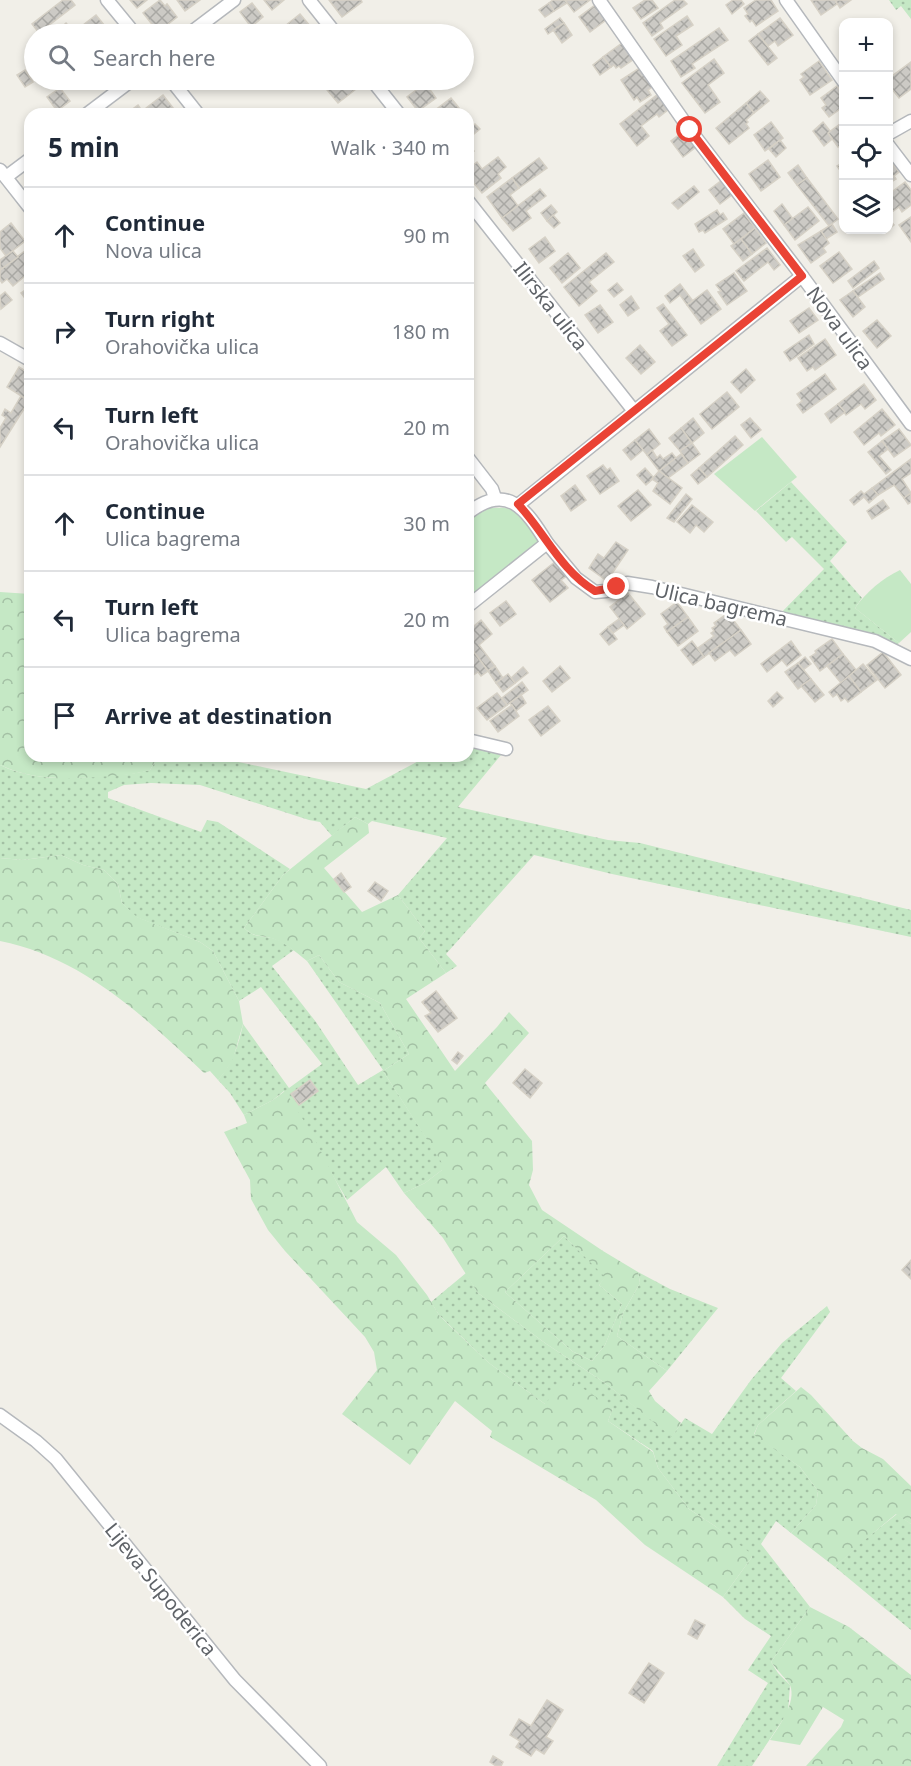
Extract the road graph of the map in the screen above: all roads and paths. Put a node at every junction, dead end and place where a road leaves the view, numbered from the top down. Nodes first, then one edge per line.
1 (107, 0) edge
2 (234, 0) edge
3 (309, 0) edge
4 (599, 0) edge
5 (786, 0) edge
6 (127, 24) edge
7 (202, 24) edge
8 (328, 24) edge
9 (839, 75) edge
10 (119, 90) edge
11 (179, 90) edge
12 (380, 90) edge
13 (95, 108) edge
14 (193, 108) edge
15 (394, 108) edge
16 (911, 121) edge
17 (893, 131) edge
18 (893, 152) edge
19 (24, 162) edge
20 (3, 173) edge
21 (911, 175) edge
22 (24, 200) edge
23 (474, 209) edge
24 (802, 276) junction
25 (0, 343) edge
26 (24, 357) edge
27 (634, 411) junction
28 (910, 421) edge
29 (474, 466) edge
30 (495, 498) junction
31 (518, 504) junction
32 (474, 509) edge
33 (547, 543) junction
34 (474, 601) edge
35 (911, 659) edge
36 (474, 741) edge
37 (506, 749) dead end
38 (0, 1415) edge
39 (320, 1766) edge

1 - 6 street
2 - 7 street
3 - 8 street
4 - 24 street, Nova ulica
5 - 9 street
10 - 13 street
11 - 14 street
12 - 15 street
16 - 17 street
18 - 21 street
19 - 20 street
20 - 22 street
23 - 27 street, Ilirska ulica
24 - 27 street
24 - 28 street, Nova ulica
25 - 26 street
27 - 31 street
29 - 30 street
30 - 31 street
30 - 32 street
31 - 33 street
33 - 34 street
33 - 35 street, Ulica bagrema
36 - 37 street
38 - 39 street, Lijeva Supoderica

